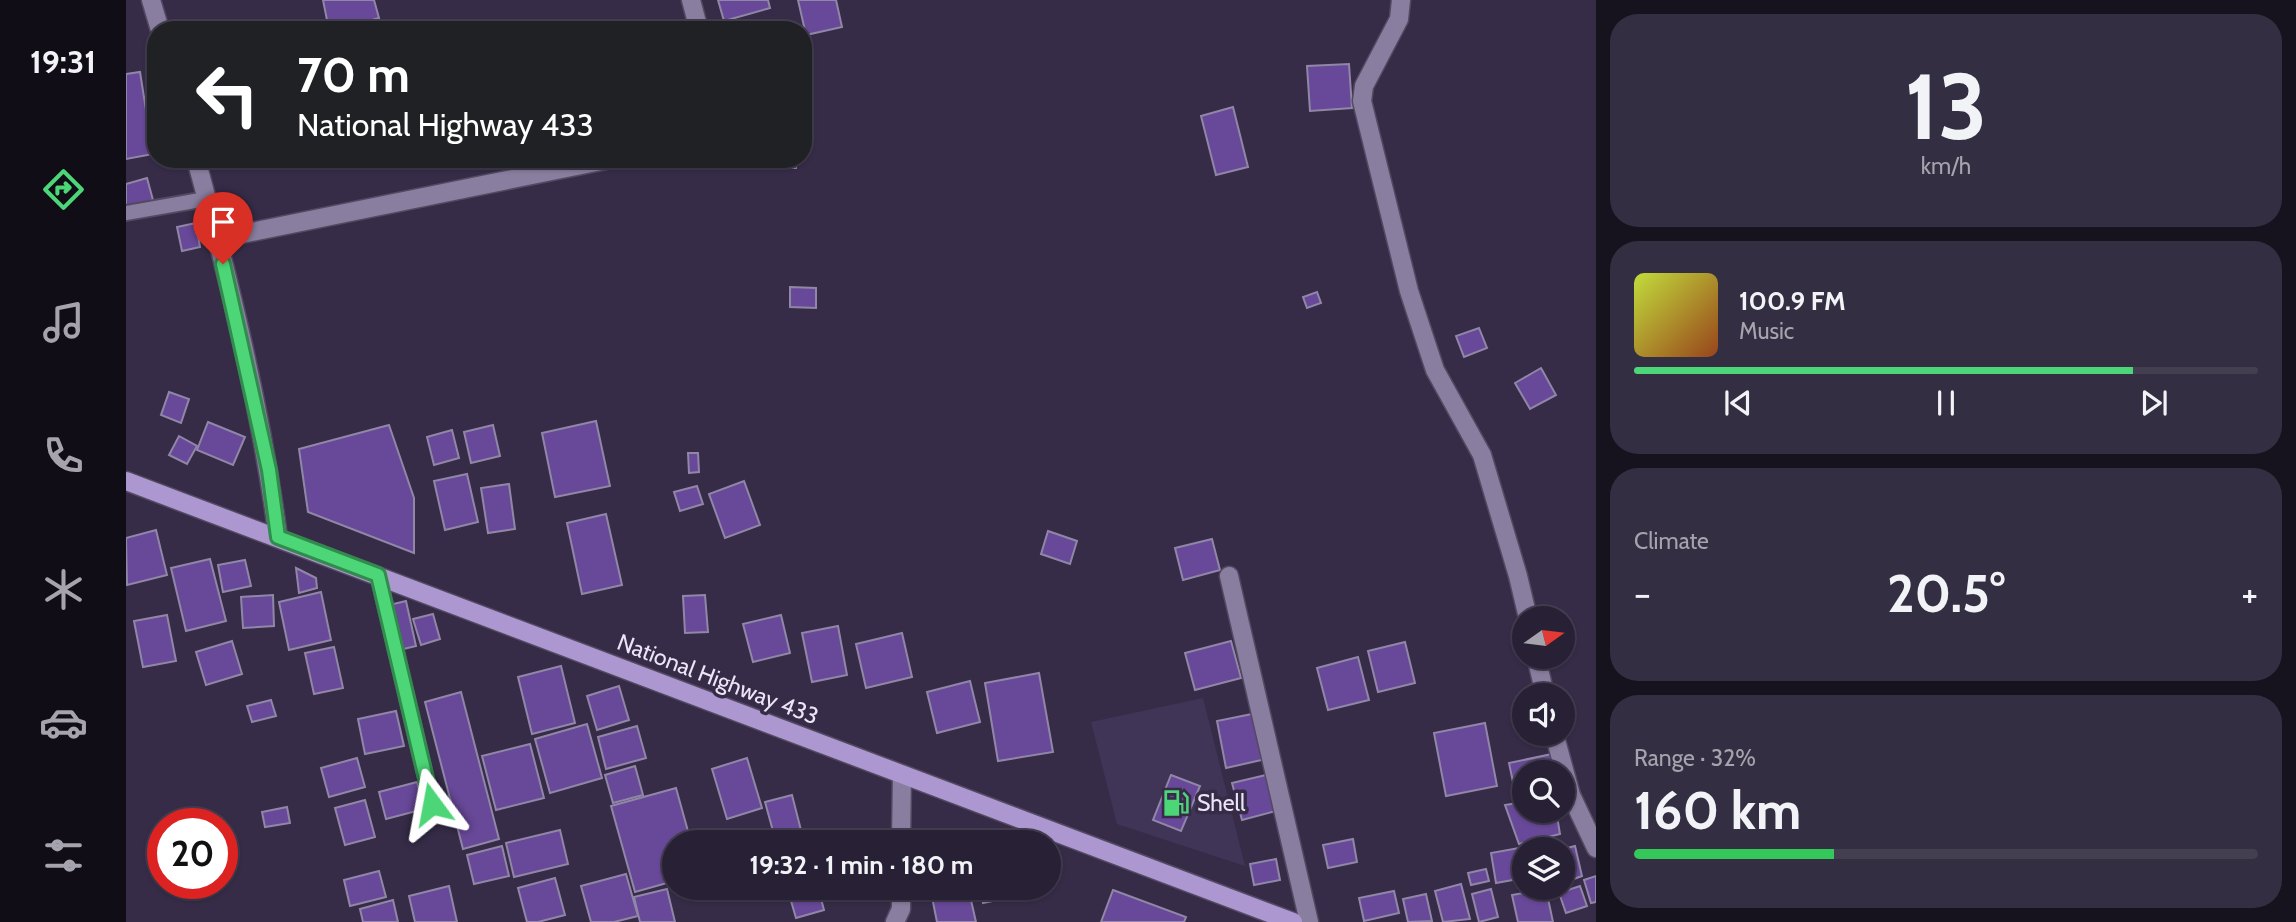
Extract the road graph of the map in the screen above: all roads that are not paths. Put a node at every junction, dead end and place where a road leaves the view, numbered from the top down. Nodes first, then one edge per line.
1 (151, 0) edge
2 (691, 0) edge
3 (1401, 0) edge
4 (157, 21) edge
5 (697, 21) edge
6 (198, 168) edge
7 (567, 168) edge
8 (206, 199) junction
9 (126, 213) edge
10 (217, 239) junction
11 (126, 481) edge
12 (278, 537) junction
13 (378, 575) junction
14 (1229, 576) dead end
15 (1525, 606) edge
16 (1558, 746) edge
17 (902, 775) junction
18 (432, 804) dead end
19 (901, 830) edge
20 (1596, 848) edge
21 (901, 900) edge
22 (895, 922) edge
23 (1293, 922) edge
24 (1309, 922) edge

1 - 4 street
2 - 5 street
3 - 15 street
6 - 8 street
7 - 10 street
8 - 9 lane
8 - 10 street
10 - 12 street
11 - 12 main road, National Highway 433
12 - 13 main road, National Highway 433
13 - 17 main road, National Highway 433
13 - 18 lane
14 - 24 street
16 - 20 street
17 - 19 street
17 - 23 main road, National Highway 433
21 - 22 street

